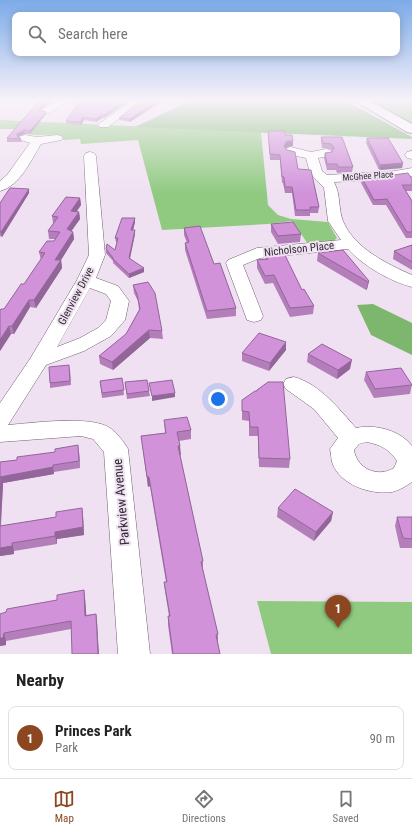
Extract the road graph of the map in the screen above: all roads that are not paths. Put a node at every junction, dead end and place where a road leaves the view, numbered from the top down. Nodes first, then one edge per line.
1 (57, 138) dead end
2 (291, 151) edge
3 (90, 156) dead end
4 (412, 172) edge
5 (325, 179) junction
6 (0, 187) edge
7 (350, 244) junction
8 (86, 280) junction
9 (412, 282) edge
10 (254, 316) dead end
11 (39, 361) junction
12 (294, 384) dead end
13 (0, 420) edge
14 (0, 434) edge
15 (351, 438) junction
16 (409, 476) edge
17 (134, 654) edge

1 - 6 street
2 - 5 street
3 - 8 street, Glenview Drive
4 - 5 street, McGhee Place
5 - 7 street
7 - 9 street
7 - 10 street, Nicholson Place
8 - 11 street, Glenview Drive
8 - 11 street
11 - 13 street, Glenview Drive
12 - 15 street
14 - 17 street, Parkview Avenue
15 - 16 street
15 - 16 street

